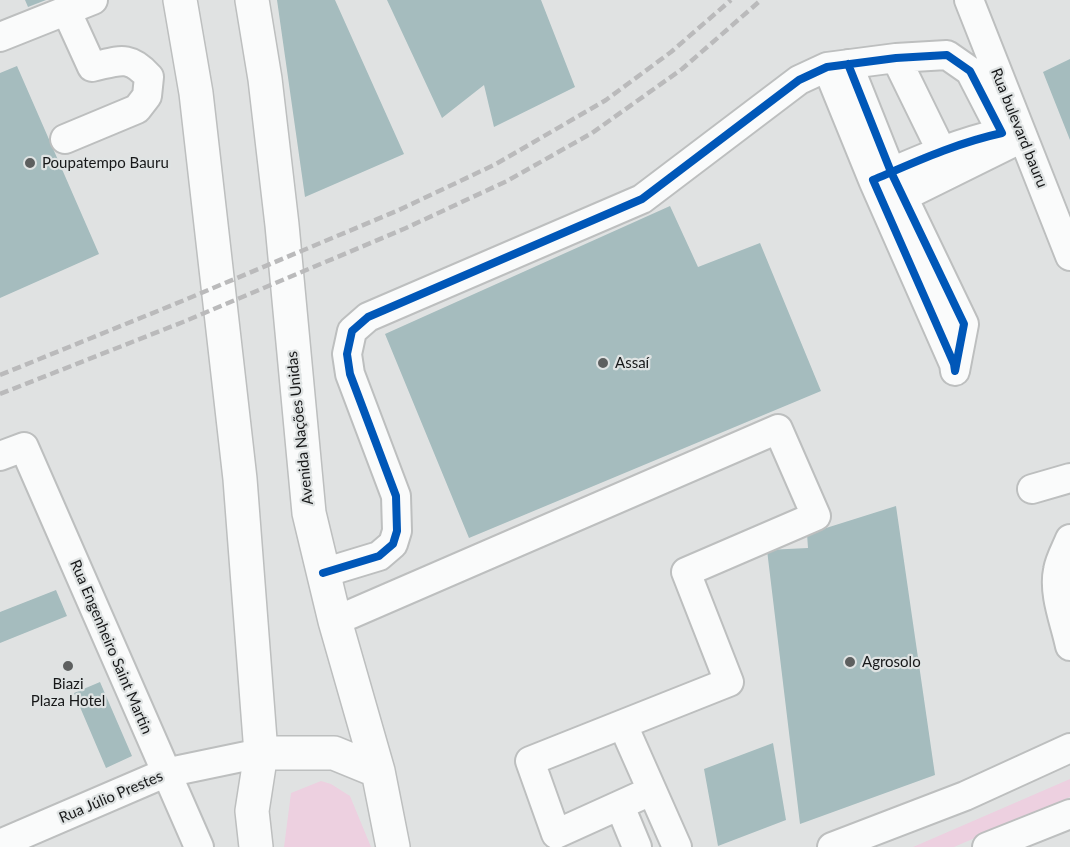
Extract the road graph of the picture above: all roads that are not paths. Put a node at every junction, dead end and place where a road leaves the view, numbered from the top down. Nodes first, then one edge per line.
1 (93, 0) edge
2 (180, 0) edge
3 (252, 0) edge
4 (969, 0) edge
5 (66, 10) junction
6 (0, 37) edge
7 (896, 58) junction
8 (838, 66) junction
9 (65, 139) dead end
10 (940, 150) junction
11 (889, 183) junction
12 (1070, 256) edge
13 (12, 452) edge
14 (309, 513) junction
15 (1070, 538) edge
16 (1070, 548) edge
17 (323, 573) junction
18 (1070, 580) edge
19 (335, 621) junction
20 (1070, 646) edge
21 (623, 725) junction
22 (1070, 748) edge
23 (261, 753) junction
24 (378, 771) junction
25 (165, 773) junction
26 (651, 791) junction
27 (620, 806) junction
28 (1070, 814) edge
29 (0, 844) edge
30 (199, 847) edge
31 (256, 847) edge
32 (393, 847) edge
33 (637, 847) edge
34 (677, 847) edge
35 (832, 847) edge
36 (987, 847) edge

1 - 5 street
2 - 23 main road
3 - 14 main road, Avenida Nações Unidas
4 - 12 street, Rua bulevard bauru
5 - 6 street
5 - 9 street
7 - 8 street
7 - 10 street
7 - 10 street
8 - 11 street
8 - 17 street
10 - 11 street
11 - 11 street
11 - 14 street
13 - 25 street, Rua Engenheiro Saint Martin
14 - 17 main road, Avenida Nações Unidas
15 - 20 street
16 - 18 street
17 - 19 main road, Avenida Nações Unidas
19 - 21 street
19 - 24 main road, Avenida Nações Unidas
21 - 26 street
21 - 27 street
22 - 35 street
23 - 24 main road
23 - 25 street, Rua Júlio Prestes
23 - 31 main road
24 - 32 main road, Avenida Nações Unidas
25 - 29 street, Rua Júlio Prestes
25 - 30 street, Rua Engenheiro Saint Martin
26 - 27 street
26 - 34 street
27 - 33 street
28 - 36 street

